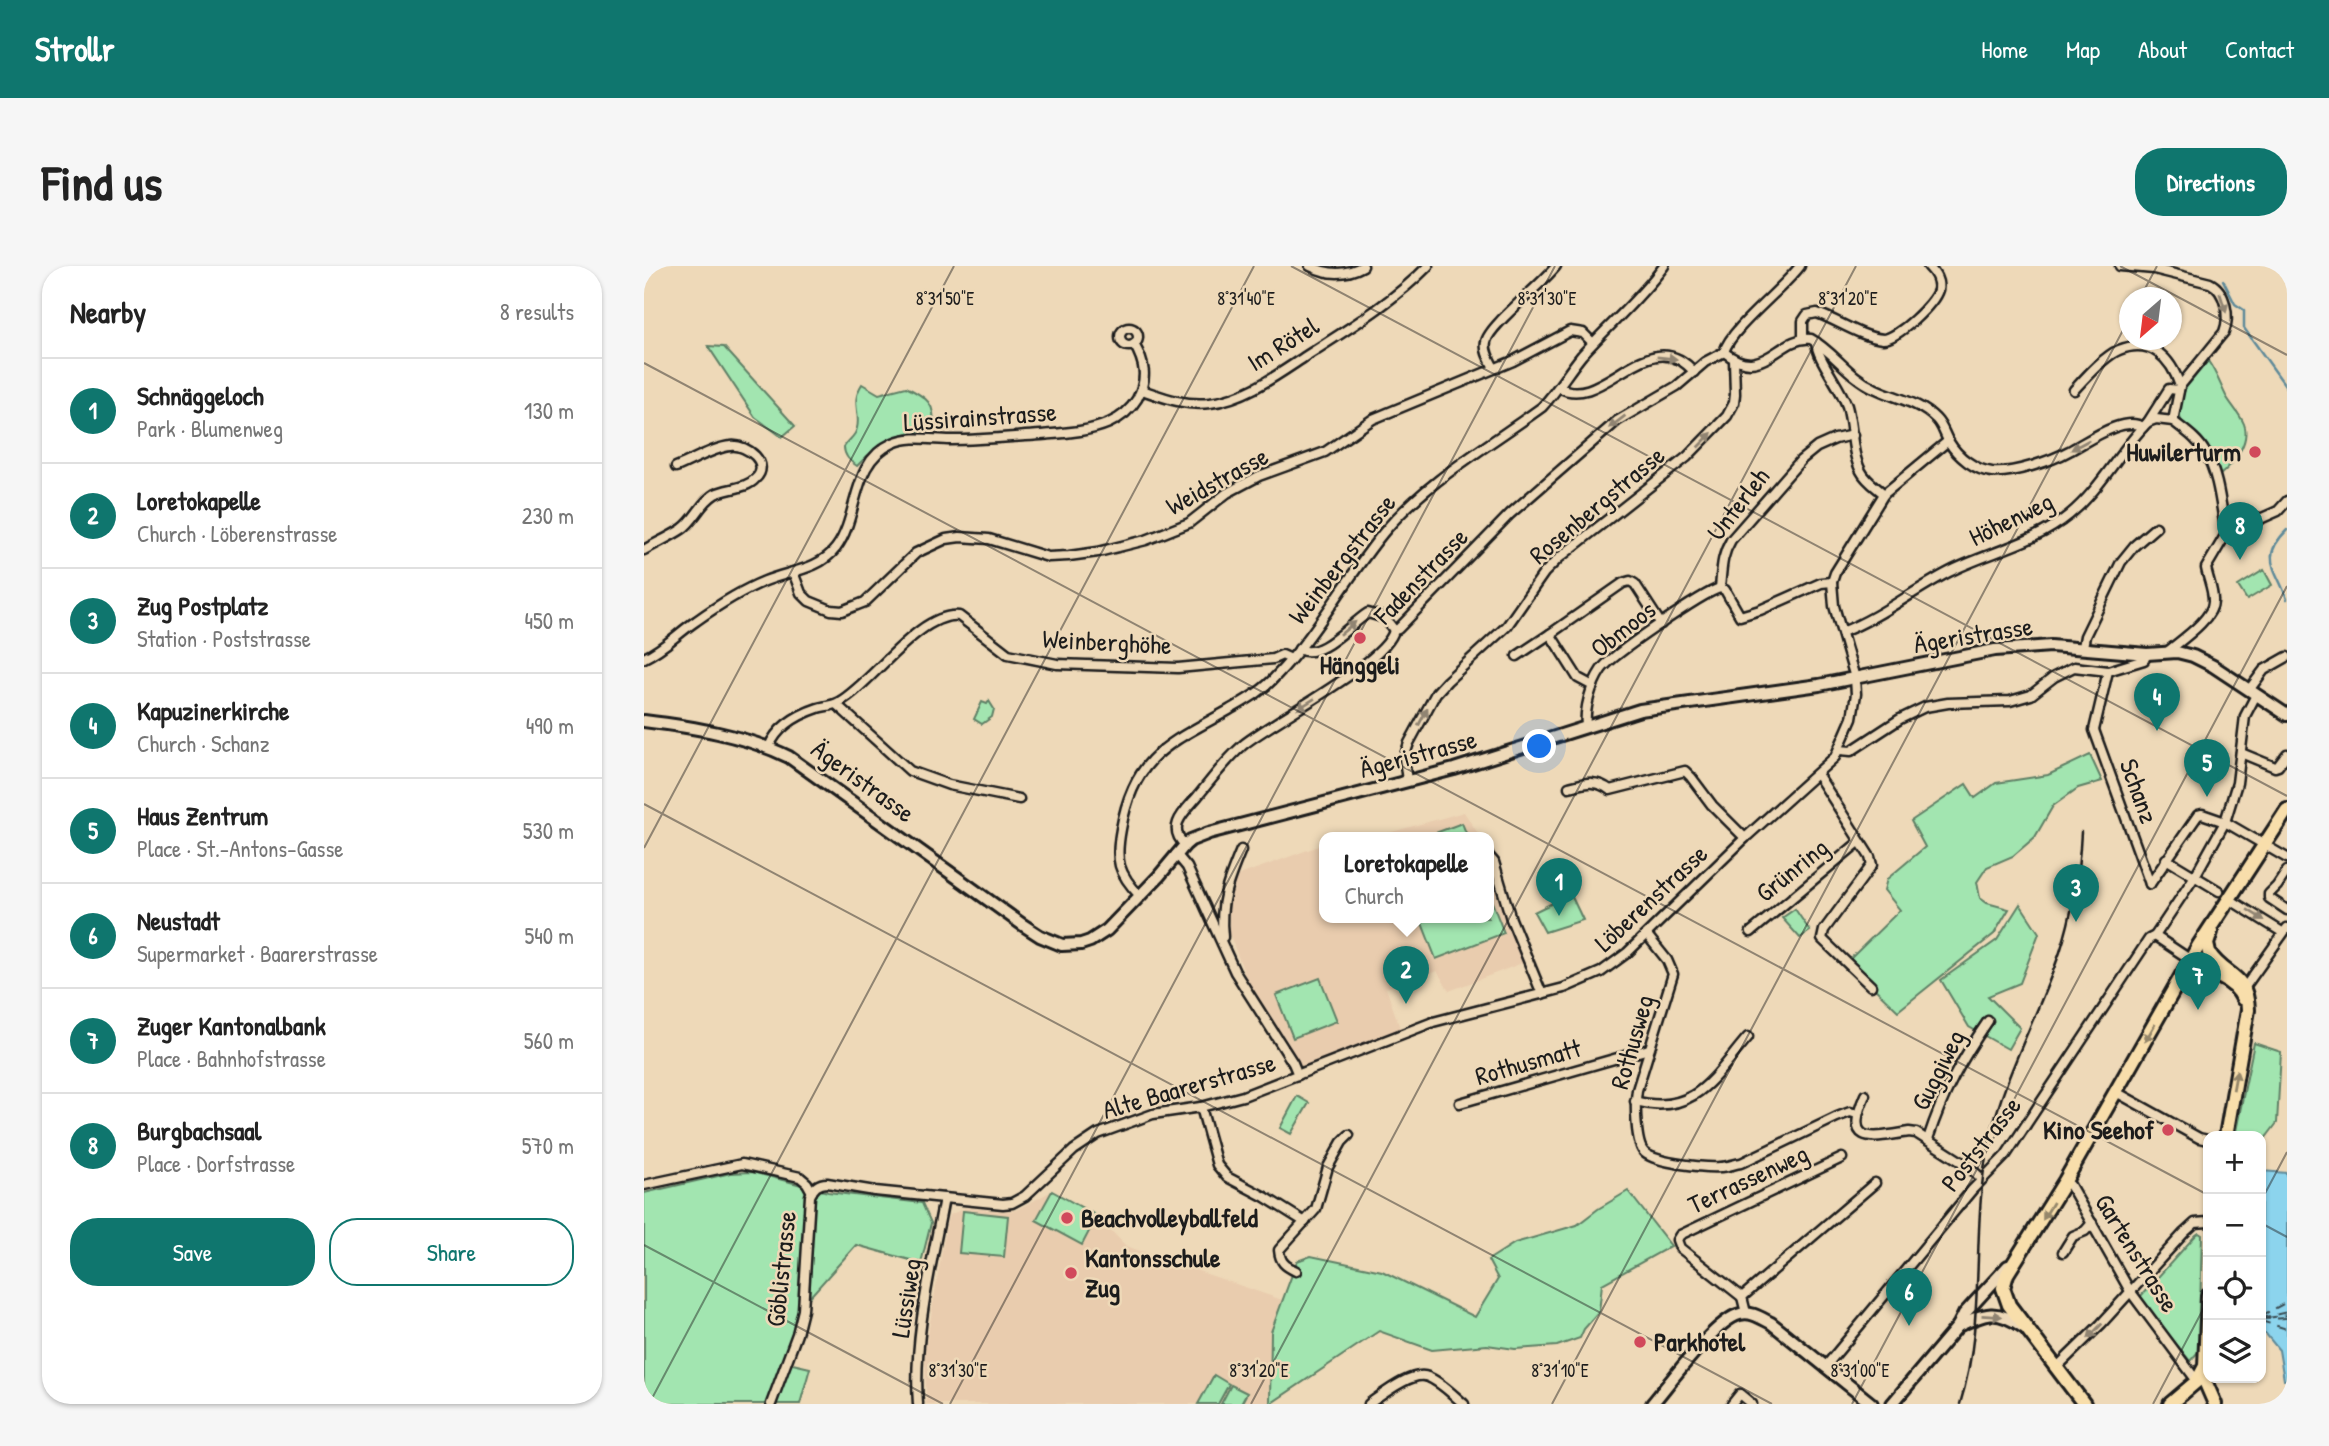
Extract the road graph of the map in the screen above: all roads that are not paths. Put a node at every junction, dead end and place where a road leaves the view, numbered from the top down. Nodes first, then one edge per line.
1 (1310, 266) edge
2 (1363, 266) edge
3 (1428, 266) edge
4 (1556, 266) edge
5 (1664, 266) edge
6 (1800, 266) edge
7 (1928, 266) edge
8 (2120, 266) edge
9 (1799, 340) junction
10 (1816, 342) junction
11 (1593, 343) junction
12 (1134, 344) dead end
13 (1724, 352) junction
14 (1734, 360) junction
15 (1494, 368) junction
16 (1694, 372) junction
17 (1559, 387) junction
18 (2180, 388) junction
19 (1142, 390) junction
20 (2074, 390) dead end
21 (2173, 421) junction
22 (2145, 424) junction
23 (1853, 435) junction
24 (1948, 441) junction
25 (676, 467) dead end
26 (1884, 494) junction
27 (2287, 501) edge
28 (2156, 527) dead end
29 (2226, 534) junction
30 (644, 550) edge
31 (793, 572) junction
32 (1832, 582) junction
33 (1720, 588) junction
34 (1661, 624) junction
35 (1394, 630) junction
36 (1842, 632) junction
37 (1550, 634) junction
38 (2083, 647) junction
39 (1299, 649) junction
40 (2167, 652) junction
41 (2147, 654) junction
42 (1517, 656) dead end
43 (2287, 657) edge
44 (644, 658) edge
45 (1291, 659) junction
46 (2108, 671) junction
47 (1855, 678) junction
48 (1593, 686) junction
49 (2252, 692) junction
50 (836, 704) junction
51 (2287, 715) edge
52 (644, 721) edge
53 (1586, 727) junction
54 (769, 747) junction
55 (1840, 750) junction
56 (2241, 753) junction
57 (2287, 754) edge
58 (1817, 774) junction
59 (1407, 781) junction
60 (1569, 786) dead end
61 (1019, 799) dead end
62 (2287, 810) edge
63 (2225, 822) junction
64 (1745, 838) junction
65 (1859, 842) junction
66 (1185, 845) junction
67 (2264, 845) junction
68 (1241, 850) dead end
69 (1176, 854) junction
70 (2287, 858) edge
71 (2166, 859) junction
72 (1494, 862) edge
73 (2287, 871) edge
74 (2195, 876) junction
75 (2224, 895) junction
76 (1140, 896) junction
77 (2287, 909) edge
78 (2215, 921) junction
79 (2285, 930) edge
80 (1751, 932) dead end
81 (1647, 934) junction
82 (2155, 936) junction
83 (1223, 944) junction
84 (2189, 965) junction
85 (1871, 986) dead end
86 (2245, 987) junction
87 (1542, 995) junction
88 (1988, 1021) dead end
89 (2245, 1024) junction
90 (1748, 1037) dead end
91 (1649, 1049) junction
92 (1298, 1075) junction
93 (2116, 1092) junction
94 (1865, 1095) dead end
95 (1635, 1101) junction
96 (1460, 1103) dead end
97 (1201, 1107) junction
98 (1857, 1114) junction
99 (2227, 1131) edge
100 (1349, 1135) dead end
101 (1928, 1139) junction
102 (2203, 1139) edge
103 (1842, 1158) dead end
104 (1982, 1179) junction
105 (2066, 1181) junction
106 (823, 1183) joint
107 (1875, 1183) dead end
108 (644, 1185) edge
109 (811, 1192) junction
110 (944, 1198) junction
111 (1305, 1222) junction
112 (2203, 1222) edge
113 (2092, 1223) junction
114 (2063, 1252) dead end
115 (2015, 1259) junction
116 (1296, 1271) dead end
117 (2130, 1291) junction
118 (1742, 1297) junction
119 (1746, 1313) junction
120 (2208, 1320) edge
121 (1958, 1326) junction
122 (2025, 1328) junction
123 (1825, 1367) junction
124 (2056, 1367) junction
125 (2200, 1377) junction
126 (771, 1404) edge
127 (918, 1404) edge
128 (1369, 1404) edge
129 (1464, 1404) edge
130 (1652, 1404) edge
131 (1731, 1404) edge
132 (1752, 1404) edge
133 (1871, 1404) edge
134 (1892, 1404) edge
135 (2084, 1404) edge
136 (2170, 1404) edge
137 (2215, 1404) edge

1 - 2 street
3 - 19 street, Im Rötel
4 - 15 street
5 - 11 street, Weinbergstrasse
6 - 13 street
7 - 9 street
8 -> 18 street
9 - 10 street
9 - 14 street
10 - 23 street
10 - 24 street
11 - 15 street, Weidstrasse
11 - 17 street, Weinbergstrasse
12 - 19 street
13 - 14 street
13 - 16 street, Fadenstrasse
59 -> 14 street, Rosenbergstrasse
15 - 31 street, Weidstrasse
17 -> 16 street
16 -> 35 street, Fadenstrasse
17 - 39 street, Weinbergstrasse
18 - 20 street
18 - 21 street
18 - 22 street, Höhenweg
19 - 31 street, Lüssirainstrasse
21 - 22 street
21 - 29 street
22 -> 24 street
22 - 36 street, Höhenweg
23 - 26 street
23 - 33 street, Unterleh
24 - 26 street
25 - 30 street
26 - 32 street
27 - 29 street
28 - 38 street
29 - 40 street
31 - 44 street, Lüssirainstrasse
32 - 33 street
32 - 36 street
33 - 34 street, Obmoos
34 - 37 street
34 - 48 street, Obmoos
39 -> 35 street
35 -> 66 street, Fadenstrasse
36 - 47 street
37 - 42 street
37 - 48 street
38 - 41 main road, Ägeristrasse
38 - 47 main road, Ägeristrasse
39 - 45 street, Weinbergstrasse
40 - 41 main road, Ägeristrasse
40 - 49 main road, Ägeristrasse
41 - 46 street, Löberenstrasse
43 - 49 street
45 - 50 street, Weinberghöhe
45 - 76 street, Weinbergstrasse
46 - 55 street, Löberenstrasse
46 - 71 street, Schanz
47 - 53 main road, Ägeristrasse
47 - 55 street, Löberenstrasse
48 - 53 street, Obmoos
49 - 51 main road, Ägeristrasse
49 - 56 street, Poststrasse
50 - 54 street
50 - 61 street
52 - 54 main road, Ägeristrasse
53 - 59 main road, Ägeristrasse
54 - 76 main road, Ägeristrasse
55 - 58 street, Löberenstrasse
56 - 57 street
56 - 63 street, Poststrasse
58 - 64 street, Löberenstrasse
58 - 65 street
59 - 66 main road, Ägeristrasse
60 - 64 street
62 - 67 main road
63 - 67 street
63 - 71 street
63 - 74 street, Poststrasse
64 - 81 street, Löberenstrasse
65 - 80 street, Grünring
65 - 85 street
66 - 69 main road, Ägeristrasse
67 - 70 street
67 - 75 main road
68 - 83 street
69 - 76 main road, Ägeristrasse
69 - 83 street
71 - 74 street
72 - 87 street
73 - 77 street
74 - 75 street
74 - 82 street, Poststrasse
75 - 78 main road
75 -> 79 street
78 - 84 main road
78 - 86 main road
79 - 86 street
81 - 87 street, Löberenstrasse
81 - 91 street, Rothusweg
82 - 84 street
82 - 104 street, Poststrasse
83 - 92 street
84 - 89 main road
84 -> 93 main road
86 - 89 main road
87 - 92 street, Löberenstrasse
88 - 101 street, Guggiweg
99 -> 89 main road
90 - 95 street
91 - 95 street, Rothusweg
91 - 96 street, Rothusmatt
92 - 97 street, Alte Baarerstrasse
93 - 102 street
93 - 105 main road
94 - 98 street
95 - 98 street, Rothusweg
97 - 110 street, Alte Baarerstrasse
97 - 111 street
98 - 101 street, Guggiweg
100 - 111 street
101 - 104 street, Guggiweg
103 - 118 street, Terrassenweg
104 - 123 street, Poststrasse
105 - 113 street, Gartenstrasse
105 -> 115 main road
106 - 109 street, Göblistrasse
106 - 110 street, Alte Baarerstrasse
107 - 118 street
108 - 109 street
109 - 126 street, Göblistrasse
110 - 127 street, Lüssiweg
111 - 116 street
112 - 117 street
113 - 114 street
113 - 117 street, Gartenstrasse
115 - 121 main road
115 - 122 main road
117 -> 124 street
117 - 125 street, Gartenstrasse
118 - 119 street
119 - 123 main road
119 - 130 main road
120 - 125 main road
121 -> 122 main road
121 - 134 main road
122 - 124 main road
123 - 133 main road
124 - 135 main road
125 - 136 main road
125 - 137 main road
128 - 129 street
131 - 132 street

